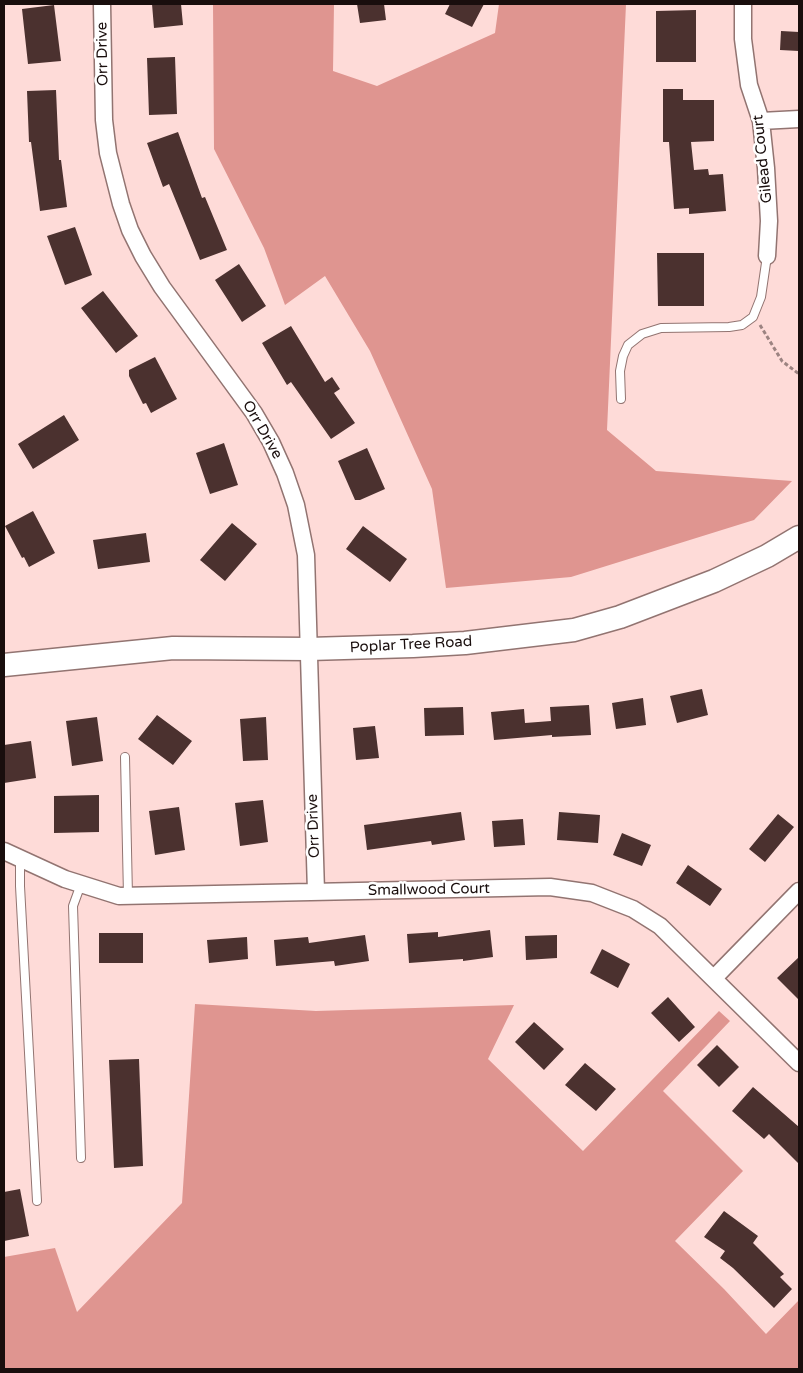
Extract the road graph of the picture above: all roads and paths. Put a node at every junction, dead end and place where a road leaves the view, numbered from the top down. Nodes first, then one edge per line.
1 (102, 4) edge
2 (744, 4) edge
3 (799, 119) edge
4 (761, 122) junction
5 (767, 256) joint
6 (753, 317) junction
7 (799, 374) edge
8 (622, 399) dead end
9 (799, 537) edge
10 (309, 649) junction
11 (4, 664) edge
12 (125, 757) dead end
13 (4, 851) edge
14 (20, 859) junction
15 (81, 884) junction
16 (316, 892) junction
17 (799, 892) edge
18 (128, 896) junction
19 (714, 978) junction
20 (799, 1063) edge
21 (81, 1158) dead end
22 (37, 1201) dead end

1 - 10 street, Orr Drive
2 - 4 street, Gilead Court
3 - 4 street
4 - 5 street, Gilead Court
5 - 6 lane
6 - 7 path
6 - 8 lane
9 - 10 main road, Poplar Tree Road
10 - 11 main road, Poplar Tree Road
10 - 16 street, Orr Drive
12 - 18 lane
13 - 14 street, Smallwood Court
14 - 15 street, Smallwood Court
14 - 22 lane
15 - 18 street, Smallwood Court
15 - 21 lane
16 - 18 street, Smallwood Court
16 - 19 street, Smallwood Court
17 - 19 street
19 - 20 street, Smallwood Court

